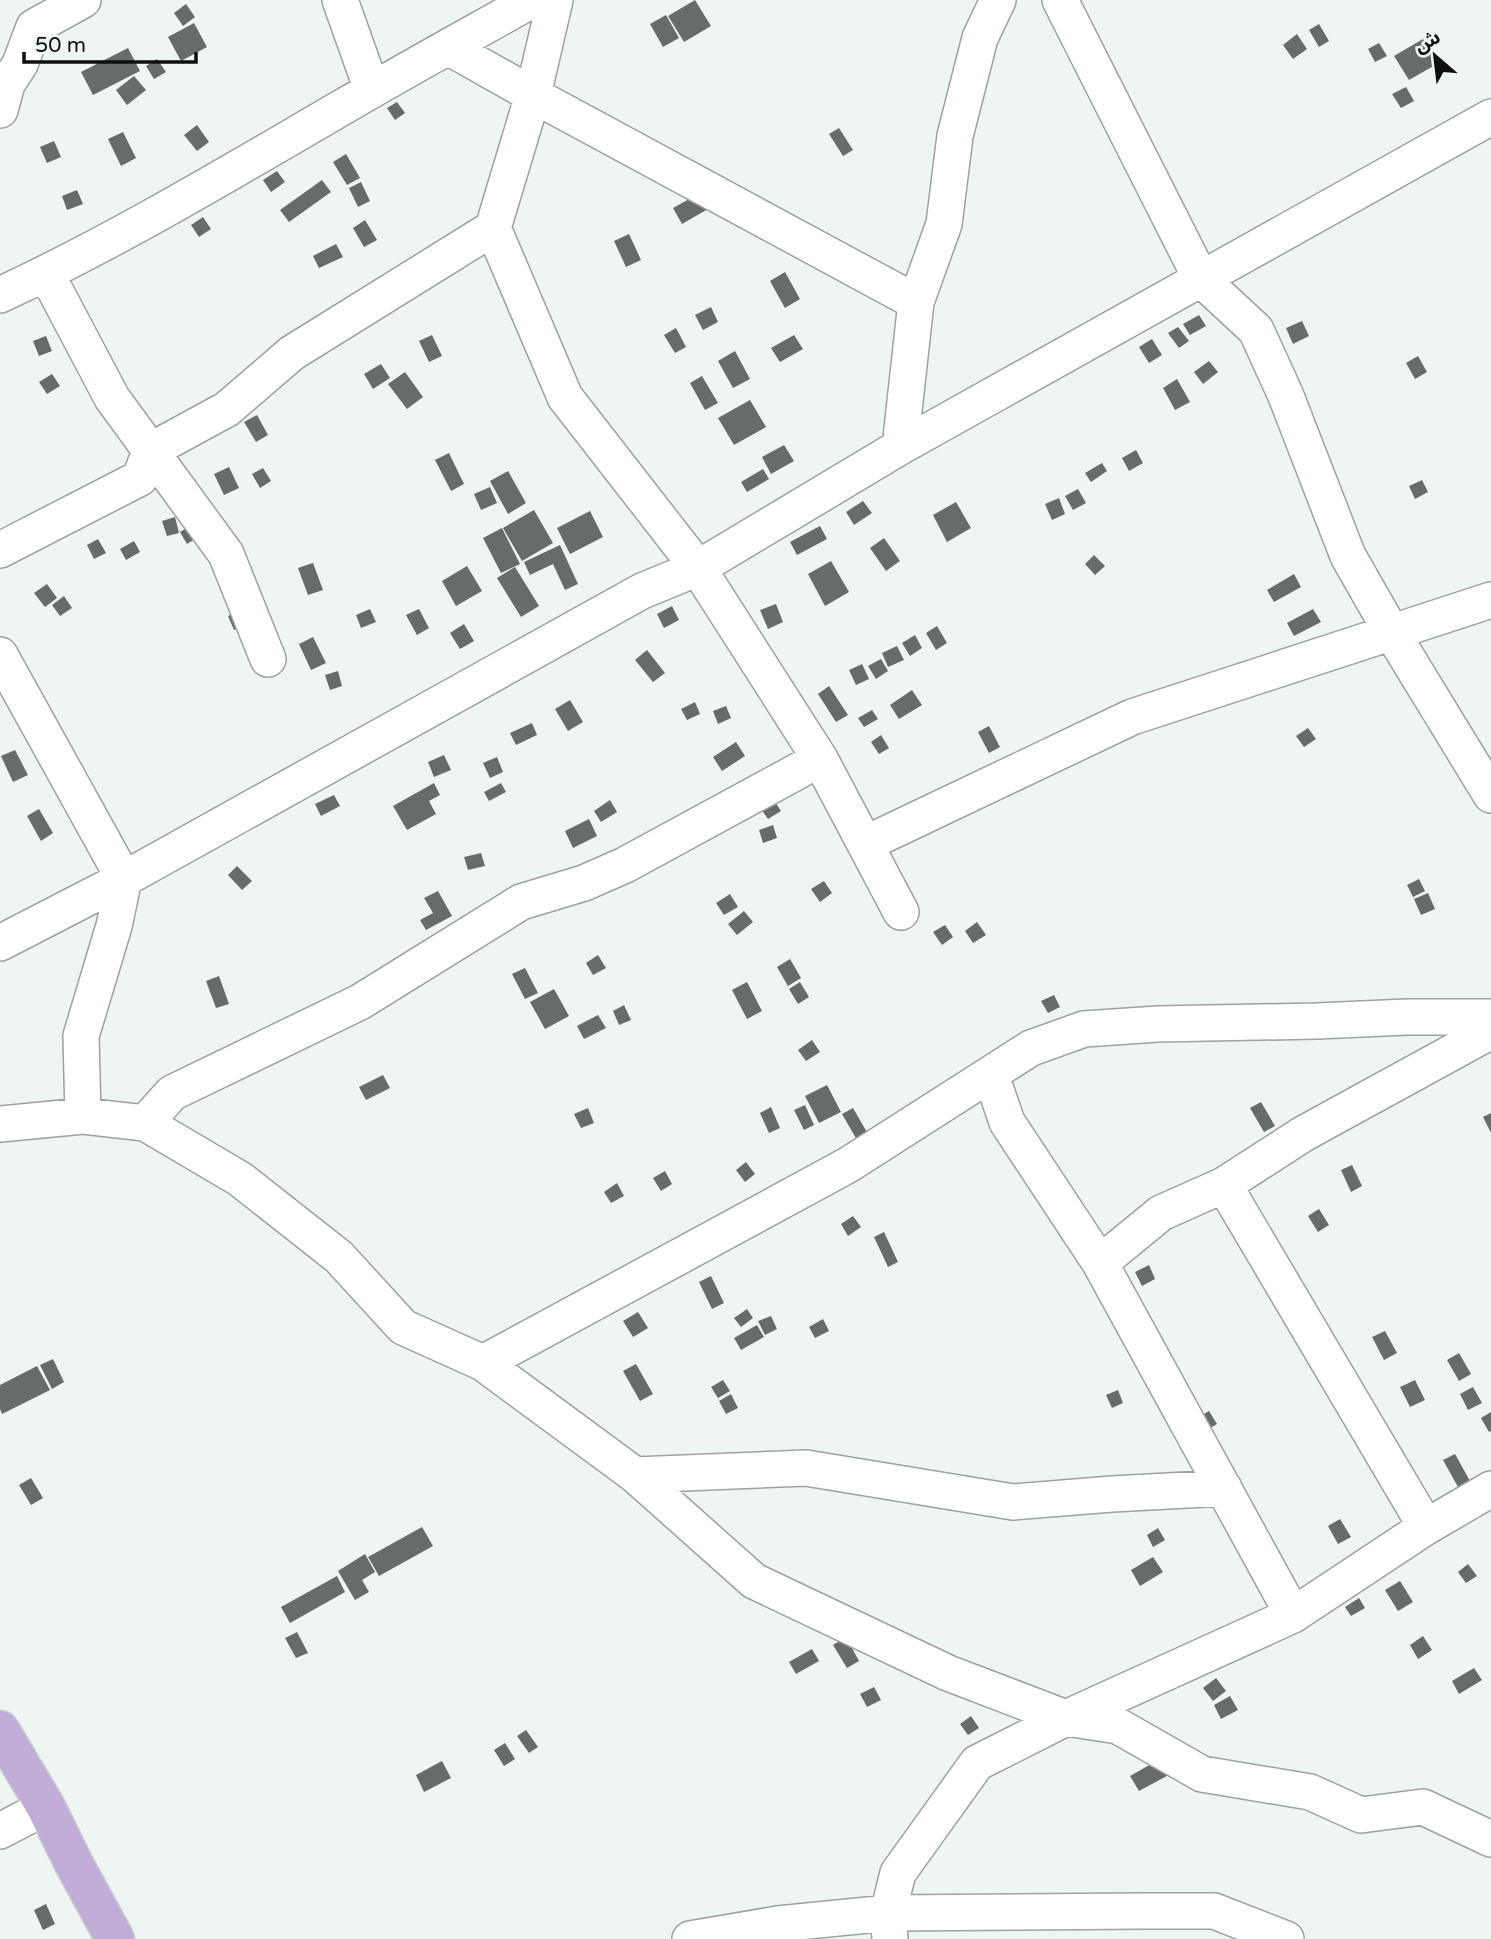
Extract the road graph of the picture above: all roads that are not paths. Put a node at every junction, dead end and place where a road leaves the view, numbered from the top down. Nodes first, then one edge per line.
1 (83, 0) edge
2 (341, 0) edge
3 (532, 0) edge
4 (555, 0) edge
5 (998, 0) edge
6 (1060, 0) edge
7 (448, 47) junction
8 (372, 90) junction
9 (533, 96) junction
10 (0, 110) edge
11 (1491, 117) edge
12 (493, 228) junction
13 (46, 273) junction
14 (1201, 279) junction
15 (0, 295) edge
16 (916, 302) junction
17 (900, 447) junction
18 (150, 450) junction
19 (0, 550) edge
20 (698, 568) junction
21 (1491, 600) edge
22 (1392, 633) junction
23 (0, 655) edge
24 (268, 659) dead end
25 (820, 759) junction
26 (1491, 794) edge
27 (865, 844) junction
28 (124, 879) junction
29 (901, 912) dead end
30 (0, 943) edge
31 (1491, 1017) edge
32 (1491, 1031) edge
33 (991, 1075) junction
34 (83, 1116) junction
35 (145, 1123) junction
36 (0, 1124) edge
37 (1224, 1185) junction
38 (1100, 1263) junction
39 (483, 1363) junction
40 (635, 1475) junction
41 (1224, 1488) junction
42 (1491, 1489) edge
43 (1426, 1527) junction
44 (1293, 1615) junction
45 (1066, 1718) junction
46 (0, 1730) edge
47 (46, 1807) junction
48 (0, 1831) edge
49 (1491, 1839) edge
50 (889, 1926) edge
51 (115, 1939) edge
52 (690, 1939) edge
53 (1286, 1939) edge

1 - 10 street
2 - 8 street
3 - 7 street
4 - 9 street
5 - 16 street
6 - 14 street
7 - 8 street
7 - 9 street
8 - 13 street
9 - 12 street
9 - 16 street
11 - 14 street
12 - 18 street
12 - 20 street
13 - 15 street
13 - 18 street
14 - 17 street
14 - 22 street
16 - 17 street
17 - 20 street
18 - 19 street
18 - 24 street
20 - 25 street
20 - 28 street
21 - 22 street
22 - 26 street
22 - 27 street
23 - 28 street
25 - 27 street
25 - 35 street
27 - 29 street
28 - 30 street
28 - 34 street
31 - 33 street
32 - 37 street
33 - 38 street
33 - 39 street
34 - 35 street
34 - 36 street
35 - 39 street
37 - 38 street
37 - 43 street
38 - 41 street
39 - 40 street
40 - 41 street
40 - 45 street
41 - 44 street
42 - 43 street
43 - 44 street
44 - 45 street
45 - 49 street
45 - 50 street
46 - 47 main road
47 - 48 street
47 - 51 main road
50 - 52 street
50 - 53 street

